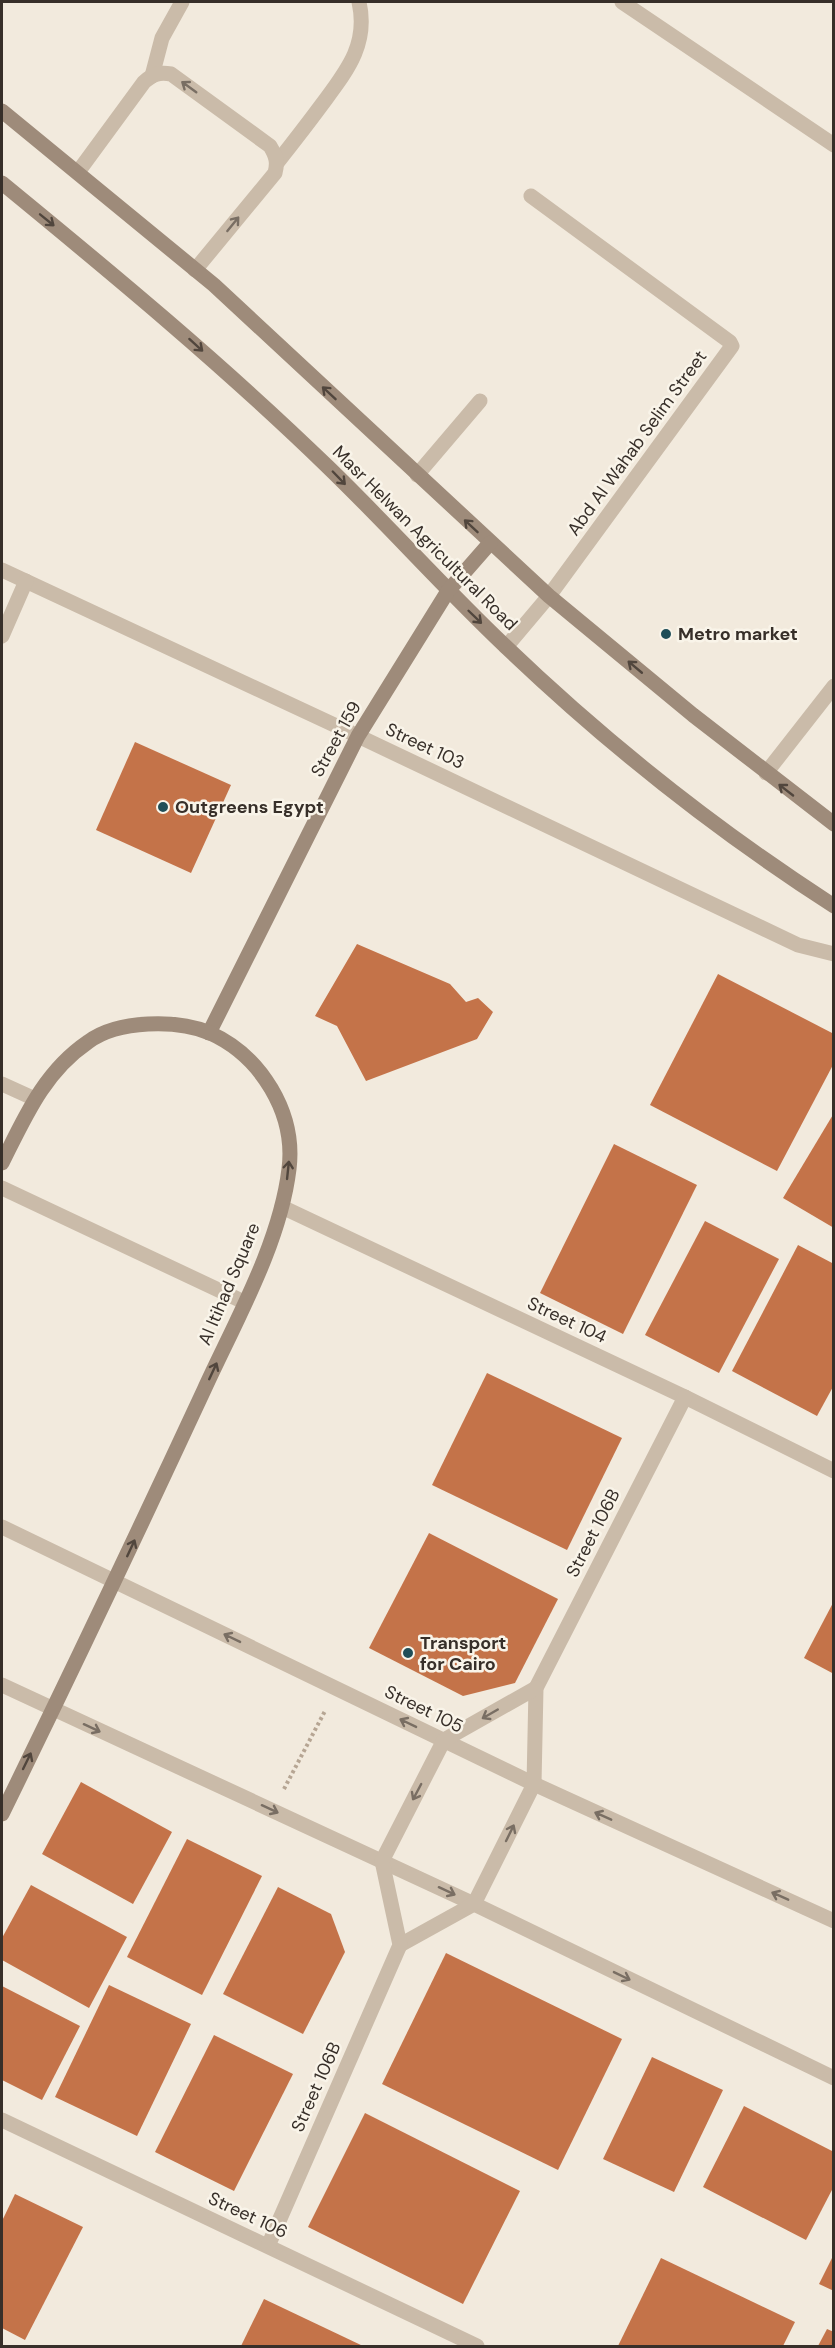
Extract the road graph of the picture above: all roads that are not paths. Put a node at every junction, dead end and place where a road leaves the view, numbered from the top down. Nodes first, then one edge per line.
1 (182, 2) edge
2 (360, 2) edge
3 (622, 2) edge
4 (152, 76) junction
5 (2, 111) edge
6 (834, 144) edge
7 (277, 163) junction
8 (78, 172) junction
9 (2, 183) edge
10 (531, 195) dead end
11 (195, 270) junction
12 (480, 401) dead end
13 (417, 475) junction
14 (490, 543) junction
15 (2, 570) edge
16 (26, 581) junction
17 (448, 591) junction
18 (549, 596) junction
19 (2, 636) edge
20 (506, 647) junction
21 (834, 686) edge
22 (358, 736) junction
23 (766, 773) junction
24 (834, 824) edge
25 (834, 906) edge
26 (834, 954) edge
27 (209, 1033) junction
28 (2, 1084) edge
29 (35, 1099) junction
30 (2, 1163) edge
31 (2, 1188) edge
32 (282, 1207) junction
33 (244, 1302) junction
34 (685, 1397) junction
35 (834, 1471) edge
36 (2, 1527) edge
37 (115, 1582) junction
38 (2, 1685) edge
39 (536, 1688) junction
40 (53, 1710) junction
41 (444, 1740) junction
42 (534, 1784) junction
43 (2, 1814) edge
44 (382, 1861) junction
45 (474, 1904) junction
46 (834, 1921) edge
47 (400, 1945) junction
48 (834, 2078) edge
49 (2, 2120) edge
50 (268, 2246) junction
51 (477, 2346) edge

1 - 4 street
2 - 7 street
3 - 6 street
7 -> 4 street
4 - 8 street
5 - 8 main road, Masr Helwan Agricultural Road
11 -> 7 street
8 - 11 main road, Masr Helwan Agricultural Road
9 -> 17 main road, Masr Helwan Agricultural Road
10 - 18 street, Abd Al Wahab Selim Street
13 -> 11 main road, Masr Helwan Agricultural Road
12 - 13 street
14 -> 13 main road, Masr Helwan Agricultural Road
14 - 17 main road, Street 159
14 - 18 main road, Masr Helwan Agricultural Road
15 - 16 street, Street 103
16 - 19 street
16 - 22 street, Street 103
17 -> 20 main road, Masr Helwan Agricultural Road
17 - 22 main road, Street 159
18 - 20 street, Abd Al Wahab Selim Street
23 -> 18 main road, Masr Helwan Agricultural Road
20 - 25 main road, Masr Helwan Agricultural Road
21 - 23 street
22 - 26 street, Street 103
22 - 27 main road, Street 159
24 -> 23 main road, Masr Helwan Agricultural Road
27 - 29 main road, Al Itihad Square
32 -> 27 main road, Al Itihad Square
28 - 29 street
29 - 30 main road, Al Itihad Square
31 - 33 street
32 - 33 main road, Al Itihad Square
32 - 34 street, Street 104
37 -> 33 main road, Al Itihad Square
34 - 35 street, Street 104
34 - 39 street, Street 106B
36 - 37 street, Street 105
37 - 40 main road, Al Itihad Square
41 -> 37 street, Street 105
38 - 40 street
39 -> 41 street
39 - 42 street, Street 106B
43 -> 40 main road, Al Itihad Square
40 -> 44 street
41 - 42 street, Street 105
41 -> 44 street
45 -> 42 street
46 -> 42 street, Street 105
44 -> 45 street
44 - 47 street
45 - 47 street
45 -> 48 street
47 - 50 street, Street 106B
49 - 50 street, Street 106
50 - 51 street, Street 106

